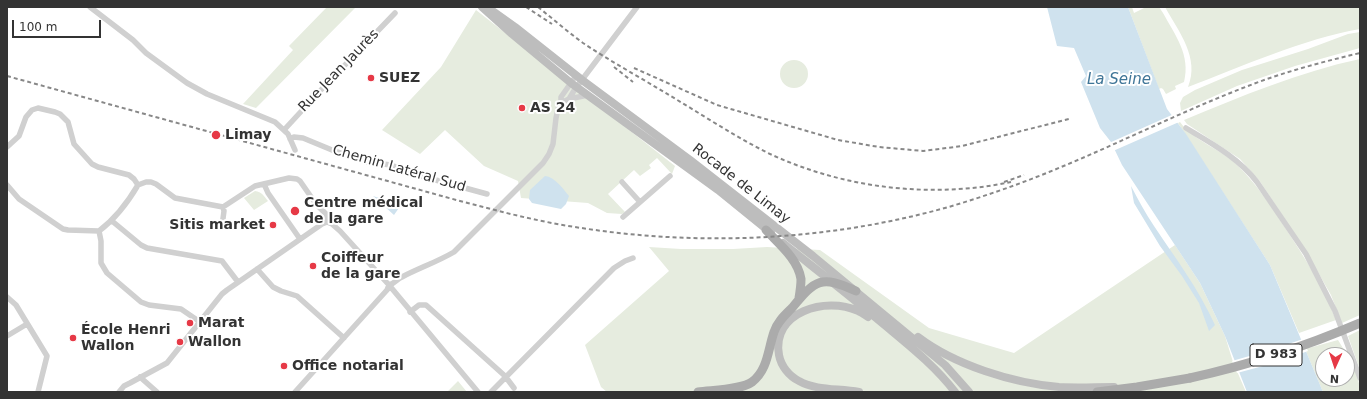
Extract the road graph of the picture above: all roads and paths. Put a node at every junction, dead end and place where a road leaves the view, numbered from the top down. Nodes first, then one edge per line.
1 (90, 7) edge
2 (482, 7) edge
3 (487, 7) edge
4 (637, 7) edge
5 (395, 13) dead end
6 (577, 81) junction
7 (588, 95) junction
8 (569, 99) junction
9 (561, 103) junction
10 (1186, 128) dead end
11 (284, 130) junction
12 (290, 139) junction
13 (7, 147) edge
14 (295, 150) dead end
15 (670, 176) dead end
16 (622, 182) dead end
17 (264, 184) junction
18 (138, 185) junction
19 (7, 186) edge
20 (486, 194) dead end
21 (640, 202) junction
22 (223, 207) junction
23 (623, 217) dead end
24 (112, 221) junction
25 (327, 222) junction
26 (222, 226) dead end
27 (766, 230) junction
28 (99, 231) junction
29 (300, 239) junction
30 (633, 258) dead end
31 (257, 269) junction
32 (830, 281) junction
33 (238, 282) junction
34 (388, 285) junction
35 (856, 291) junction
36 (7, 297) edge
37 (799, 298) junction
38 (873, 306) junction
39 (410, 312) junction
40 (200, 322) junction
41 (1360, 323) edge
42 (27, 324) junction
43 (7, 336) edge
44 (344, 338) junction
45 (905, 342) junction
46 (505, 376) junction
47 (140, 377) junction
48 (1360, 378) edge
49 (1137, 387) junction
50 (514, 388) dead end
51 (38, 392) edge
52 (119, 392) edge
53 (158, 392) edge
54 (295, 392) edge
55 (478, 392) edge
56 (491, 392) edge
57 (698, 392) edge
58 (859, 392) edge
59 (955, 392) edge
60 (969, 392) edge
61 (1096, 392) edge

1 - 11 street
2 - 6 main road, Rocade de Limay
3 - 6 main road, Rocade de Limay
4 - 6 street
5 - 11 street, Rue Jean Jaurès
6 - 7 main road, Rocade de Limay
6 - 8 street
6 - 9 street
6 - 35 main road, Rocade de Limay
7 - 8 street
7 - 27 main road, Rocade de Limay
8 - 9 street
9 - 34 street
10 - 48 street
11 - 12 street
12 - 14 street
12 - 20 street, Chemin Latéral Sud
13 - 18 street
15 - 21 street
16 - 21 street
17 - 22 street
17 - 25 street
17 - 29 street
18 - 22 street
18 - 24 street
19 - 28 street
21 - 23 street
22 - 26 street
24 - 28 street
24 - 33 street
25 - 29 street
25 - 34 street
27 - 32 main road, Rocade de Limay
27 - 37 main road
28 - 40 street
29 - 31 street
30 - 46 street
31 - 33 street
31 - 44 street
32 - 35 main road
32 - 37 main road
32 - 45 main road, Rocade de Limay
33 - 40 street
34 - 39 street
34 - 44 street
35 - 38 main road, Rocade de Limay
36 - 42 street
37 - 57 main road
38 - 49 main road
38 - 60 main road, Rocade de Limay
39 - 46 street
39 - 55 street
40 - 47 street
41 - 49 main road, D 983, bridge
42 - 43 street
42 - 51 street
44 - 54 street
45 - 58 main road
45 - 59 main road, Rocade de Limay
46 - 50 street
46 - 56 street
47 - 52 street
47 - 53 street
49 - 61 main road, D 983

